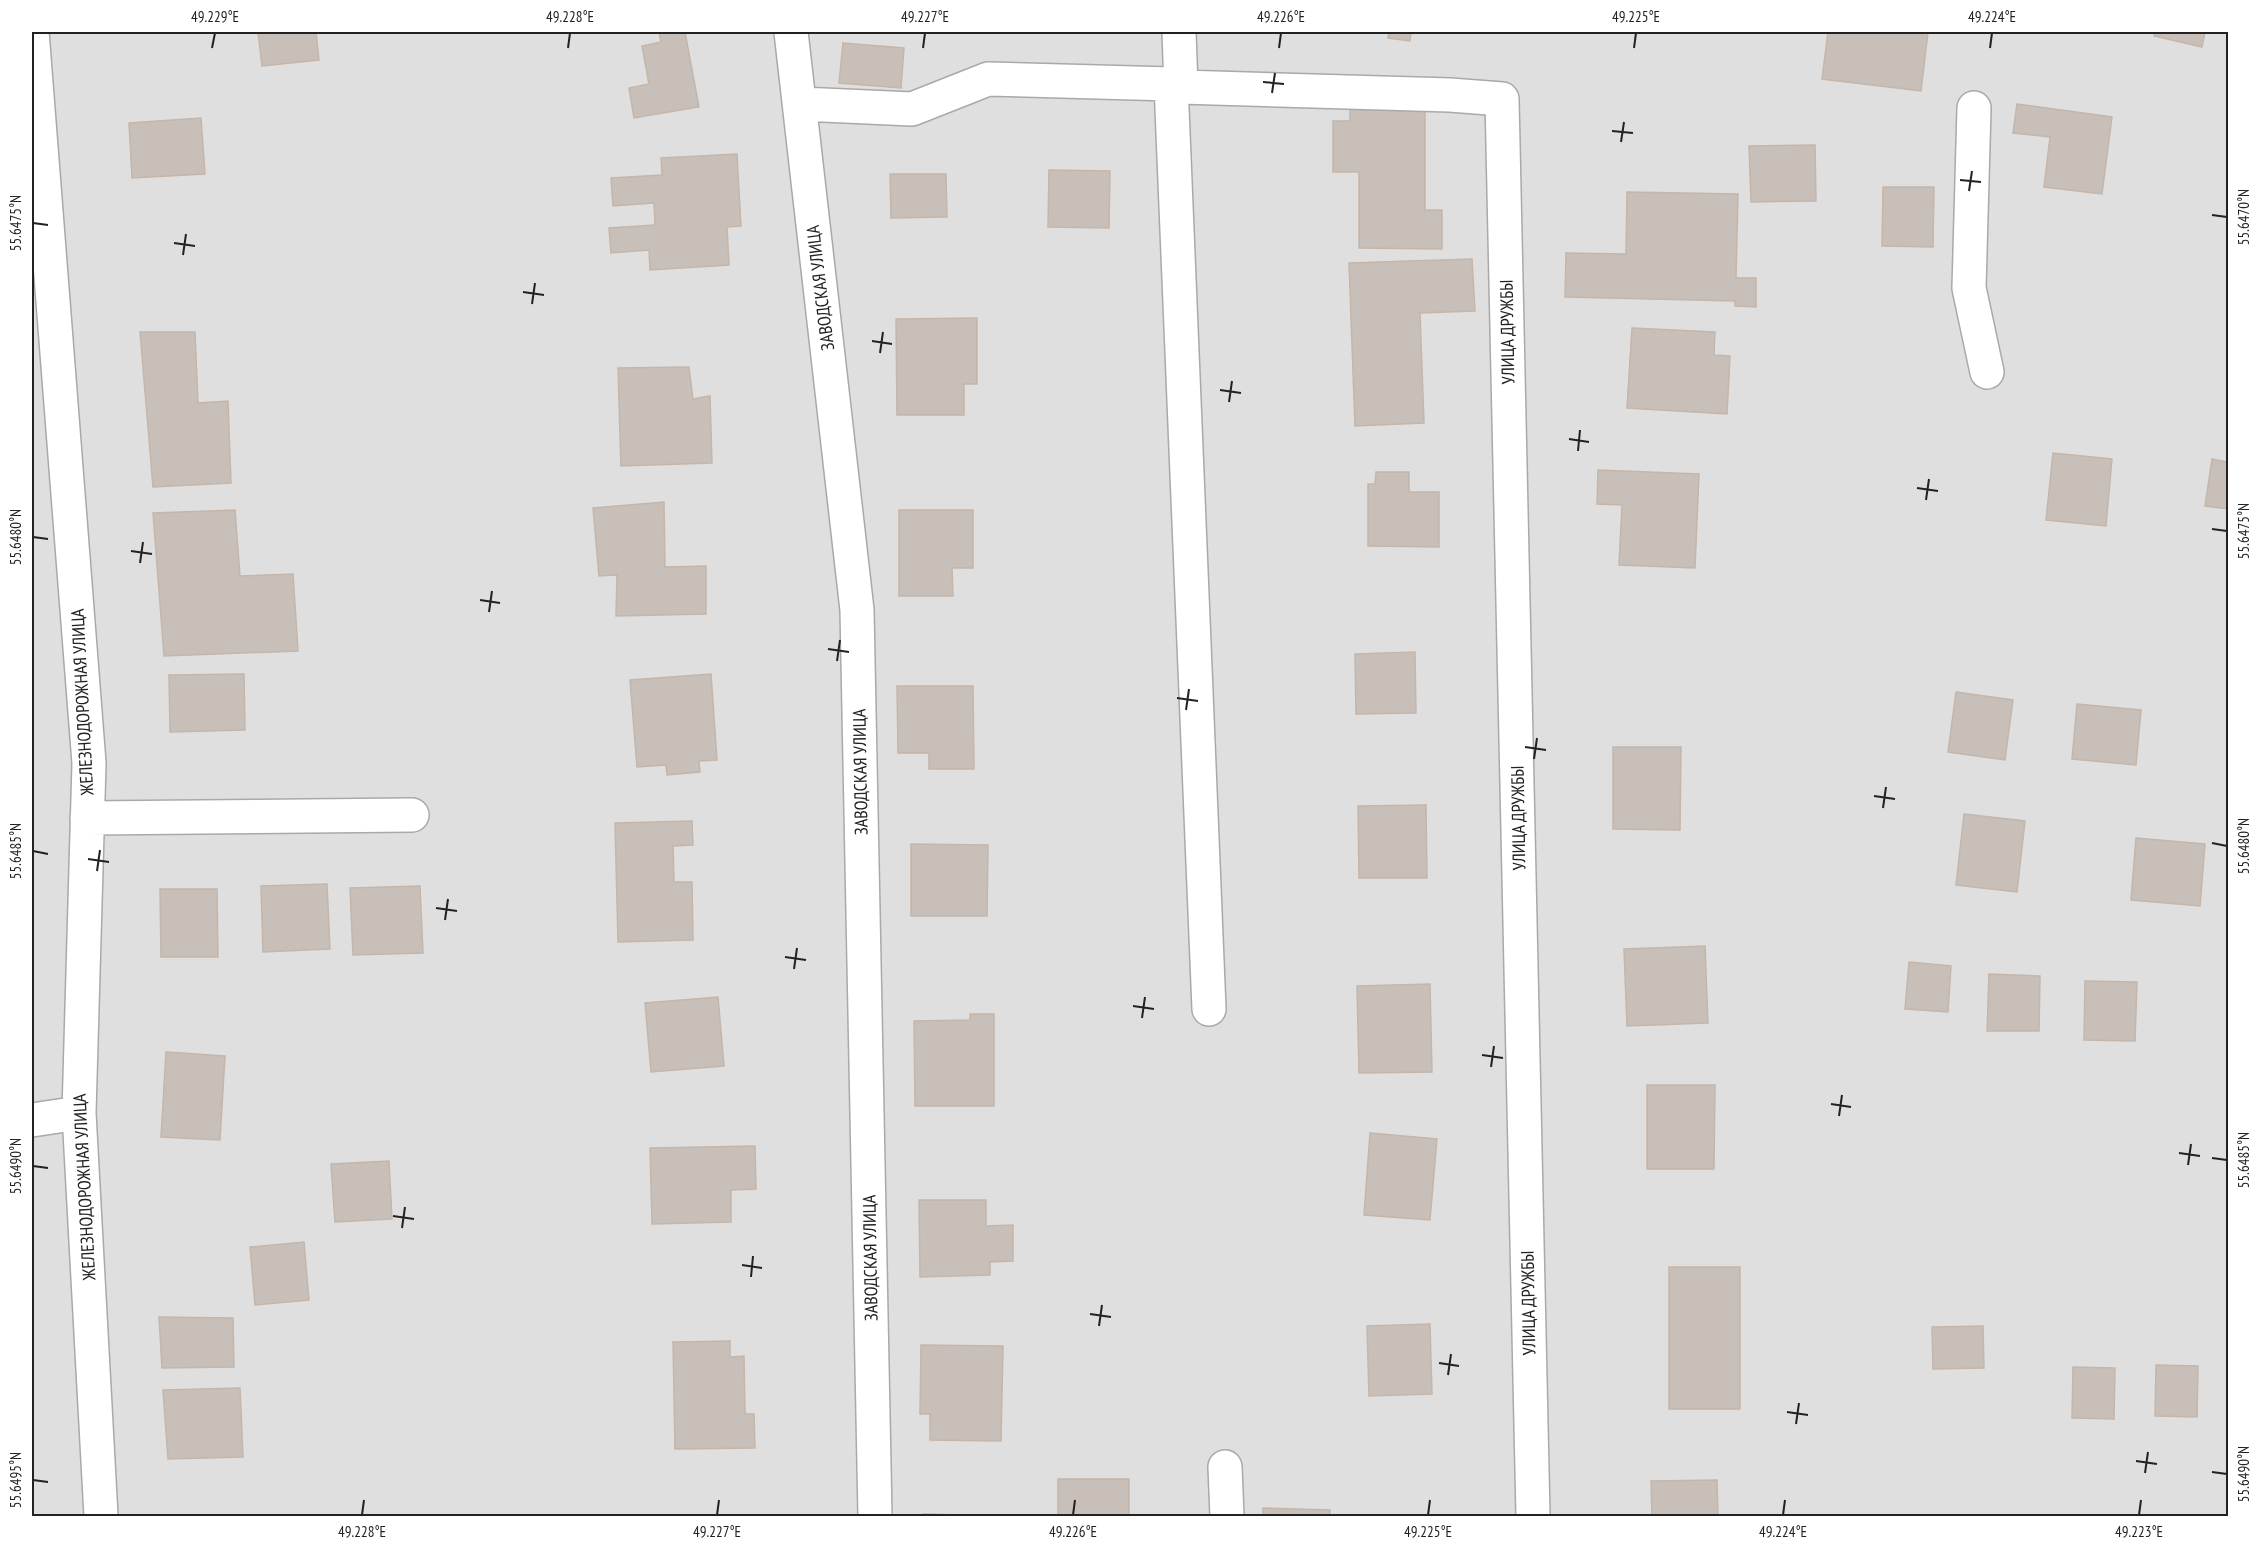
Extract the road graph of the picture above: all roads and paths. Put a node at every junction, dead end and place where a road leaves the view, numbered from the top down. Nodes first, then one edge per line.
1 (33, 32) edge
2 (792, 32) edge
3 (1179, 32) edge
4 (1176, 85) junction
5 (801, 105) junction
6 (1974, 108) dead end
7 (1987, 372) dead end
8 (412, 815) dead end
9 (87, 818) junction
10 (1209, 1009) dead end
11 (79, 1113) junction
12 (32, 1120) edge
13 (1225, 1467) dead end
14 (101, 1516) edge
15 (875, 1516) edge
16 (1227, 1516) edge
17 (1533, 1516) edge

1 - 9 street, ЖЕЛЕЗНОДОРОЖНАЯ УЛИЦА
2 - 5 street, ЗАВОДСКАЯ УЛИЦА
3 - 4 street
4 - 5 street
4 - 10 street
4 - 17 street, УЛИЦА ДРУЖБЫ
5 - 15 street, ЗАВОДСКАЯ УЛИЦА
6 - 7 street
8 - 9 street
9 - 11 street, ЖЕЛЕЗНОДОРОЖНАЯ УЛИЦА
11 - 12 street
11 - 14 street, ЖЕЛЕЗНОДОРОЖНАЯ УЛИЦА
13 - 16 street

